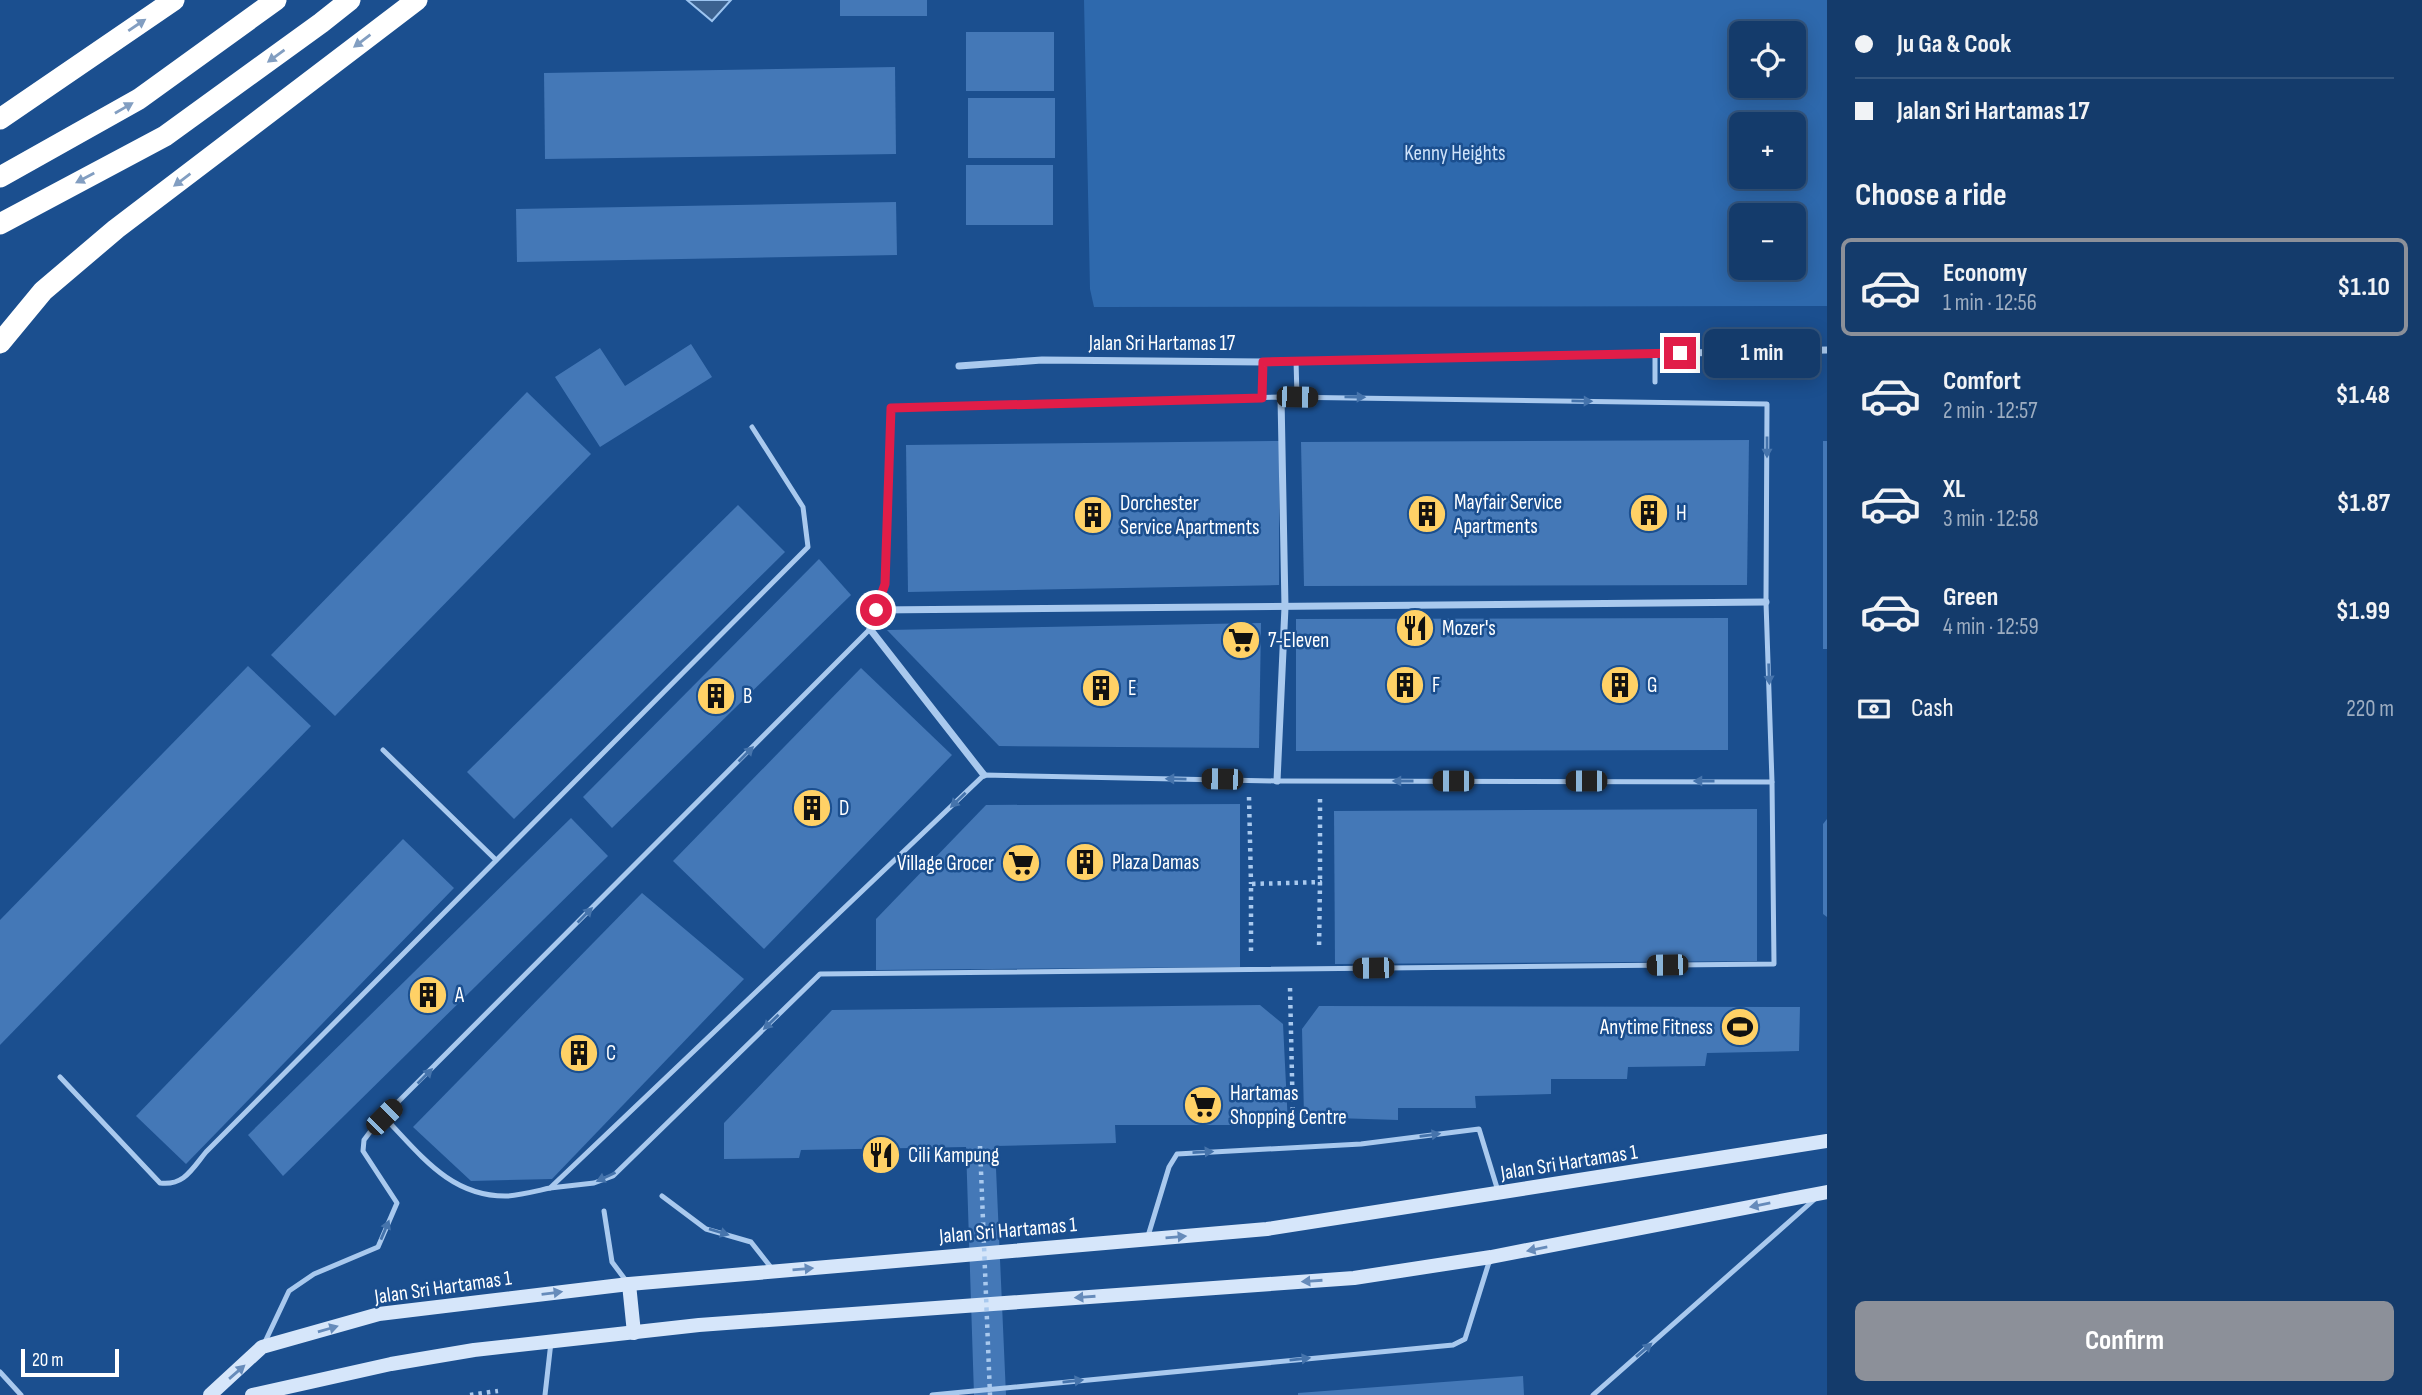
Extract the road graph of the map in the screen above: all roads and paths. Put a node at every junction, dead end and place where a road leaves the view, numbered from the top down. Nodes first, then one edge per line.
1 (174, 0) edge
2 (276, 0) edge
3 (350, 0) edge
4 (417, 0) edge
5 (0, 119) edge
6 (0, 177) edge
7 (0, 224) edge
8 (0, 343) edge
9 (1827, 350) edge
10 (1655, 354) junction
11 (1296, 360) junction
12 (1263, 362) junction
13 (959, 366) dead end
14 (1655, 382) dead end
15 (1281, 397) junction
16 (1297, 397) junction
17 (1262, 398) junction
18 (752, 427) dead end
19 (1766, 602) junction
20 (1284, 607) junction
21 (876, 610) junction
22 (870, 629) junction
23 (383, 750) dead end
24 (984, 775) junction
25 (1277, 780) junction
26 (1772, 782) junction
27 (1320, 807) dead end
28 (1250, 811) dead end
29 (496, 860) junction
30 (1320, 882) junction
31 (1251, 884) junction
32 (1290, 969) junction
33 (1319, 969) junction
34 (1250, 970) junction
35 (60, 1077) dead end
36 (384, 1117) junction
37 (1293, 1120) dead end
38 (1827, 1141) edge
39 (981, 1146) dead end
40 (550, 1188) junction
41 (1825, 1192) edge
42 (1499, 1194) junction
43 (662, 1196) dead end
44 (604, 1211) dead end
45 (1147, 1240) junction
46 (1491, 1257) junction
47 (774, 1271) junction
48 (629, 1284) junction
49 (634, 1333) junction
50 (551, 1342) junction
51 (262, 1347) junction
52 (0, 1372) edge
53 (498, 1391) dead end
54 (21, 1395) edge
55 (211, 1395) edge
56 (252, 1395) edge
57 (470, 1395) edge
58 (545, 1395) edge
59 (932, 1395) edge
60 (990, 1395) edge
61 (1593, 1395) edge

5 -> 1 highway
6 -> 2 highway
3 -> 7 highway
4 -> 8 highway
9 - 10 street, Jalan Sri Hartamas 17
10 - 11 street, Jalan Sri Hartamas 17
10 - 14 lane
11 - 12 street, Jalan Sri Hartamas 17
11 - 16 lane
12 - 13 street, Jalan Sri Hartamas 17
12 - 17 lane
15 - 16 lane
15 - 17 lane
15 - 20 street
16 -> 19 lane
17 - 21 lane
18 - 29 lane
19 - 20 street
19 -> 26 lane
20 - 21 street
20 - 25 street
21 - 22 lane
22 - 24 street
36 -> 22 lane
23 - 29 lane
25 -> 24 lane
24 -> 40 lane
26 -> 25 lane
26 - 33 lane
27 - 30 path
28 - 31 path
29 - 35 lane
30 - 31 path
30 - 33 path
31 - 34 path
32 - 33 lane
32 - 34 lane
32 - 37 path
34 -> 40 lane
36 - 40 lane
51 -> 36 lane
38 - 42 street, Jalan Sri Hartamas 1
39 - 60 path, bridge
41 -> 46 street
61 -> 41 lane
45 -> 42 street, Jalan Sri Hartamas 1
45 -> 42 lane
43 -> 47 lane
44 - 48 lane
47 -> 45 street, Jalan Sri Hartamas 1
46 -> 49 street
59 -> 46 lane
47 - 48 street, Jalan Sri Hartamas 1
48 - 49 street
51 -> 48 street, Jalan Sri Hartamas 1
49 - 50 street
50 - 56 street
50 - 58 lane
55 -> 51 street, Jalan Sri Hartamas 1
52 - 54 lane
53 - 57 path

